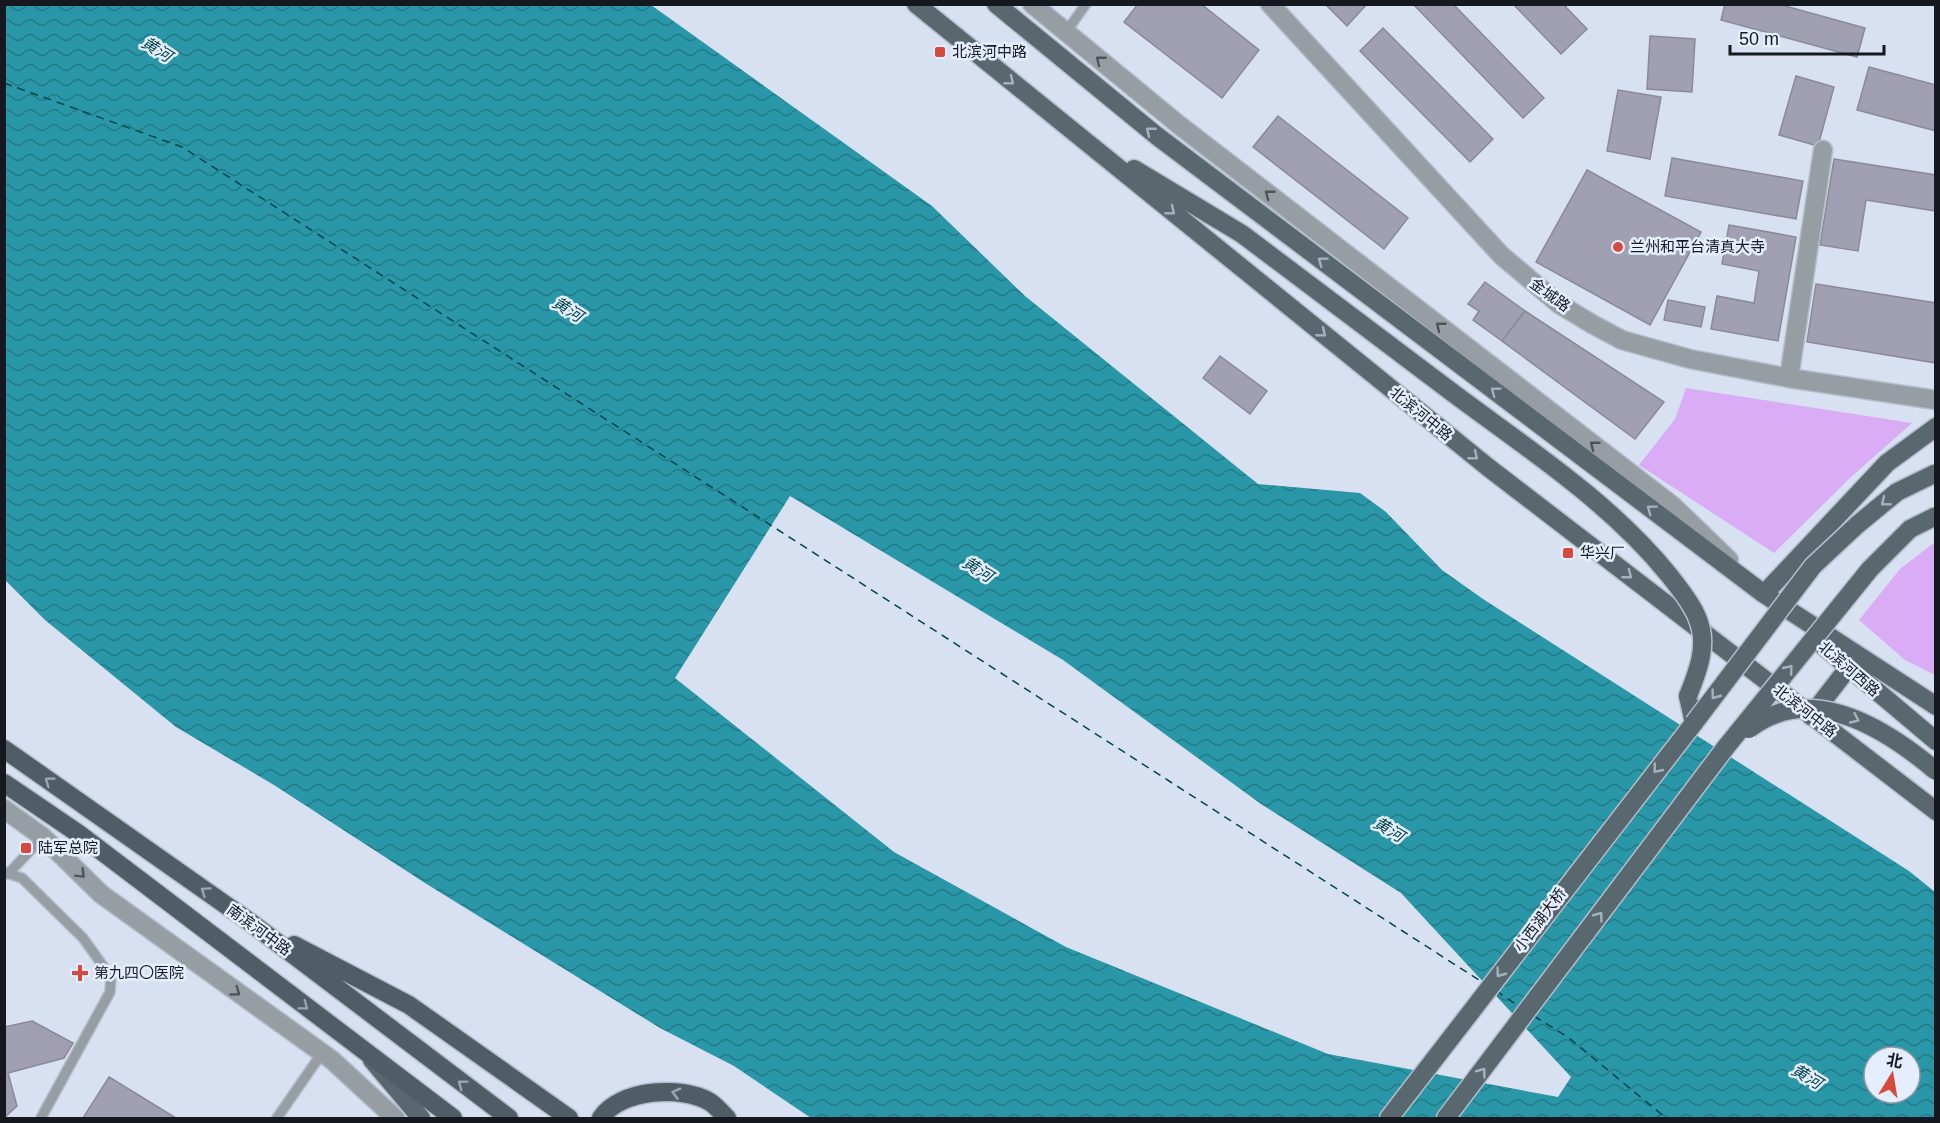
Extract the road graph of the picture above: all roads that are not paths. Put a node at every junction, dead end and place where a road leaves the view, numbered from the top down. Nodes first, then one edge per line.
1 (916, 4) edge
2 (996, 4) edge
3 (1032, 4) edge
4 (1086, 4) edge
5 (1270, 4) edge
6 (1066, 32) junction
7 (1076, 134) junction
8 (1823, 150) dead end
9 (1789, 378) junction
10 (1935, 400) edge
11 (1935, 427) edge
12 (1935, 473) edge
13 (1935, 516) edge
14 (1764, 594) junction
15 (1848, 668) junction
16 (1935, 706) edge
17 (1811, 716) junction
18 (1694, 723) junction
19 (1935, 741) edge
20 (1726, 747) junction
21 (4, 749) edge
22 (1935, 771) edge
23 (4, 783) edge
24 (4, 809) edge
25 (1935, 811) edge
26 (43, 837) junction
27 (6, 873) edge
28 (250, 922) junction
29 (322, 1053) junction
30 (367, 1054) junction
31 (41, 1119) edge
32 (277, 1119) edge
33 (395, 1119) edge
34 (421, 1119) edge
35 (453, 1119) edge
36 (509, 1119) edge
37 (570, 1119) edge
38 (601, 1119) edge
39 (727, 1119) edge
40 (1389, 1119) edge
41 (1446, 1119) edge

1 -> 7 main road, 北滨河中路
14 -> 2 main road
3 - 6 street
4 - 6 lane
5 - 9 street, 金城路
14 -> 6 street
7 -> 17 main road, 北滨河中路
7 - 18 main road, bridge
8 - 9 street
9 - 10 street, 金城路
11 - 14 main road
12 -> 18 main road, 小西湖大桥, bridge
20 -> 13 main road, bridge
14 - 15 main road, 北滨河西路
14 - 16 main road
15 - 17 main road
15 - 19 main road, 北滨河西路
17 - 25 main road, 北滨河中路
18 -> 40 main road, 小西湖大桥
20 -> 22 main road, bridge
41 -> 20 main road
28 -> 21 highway, 南滨河中路
23 -> 30 highway
24 - 26 street
26 - 27 lane
26 -> 29 street
27 - 31 lane
36 -> 28 highway, 南滨河中路
28 - 37 highway
29 - 32 lane
29 - 33 street
30 - 34 main road
30 - 35 highway
39 -> 38 highway

